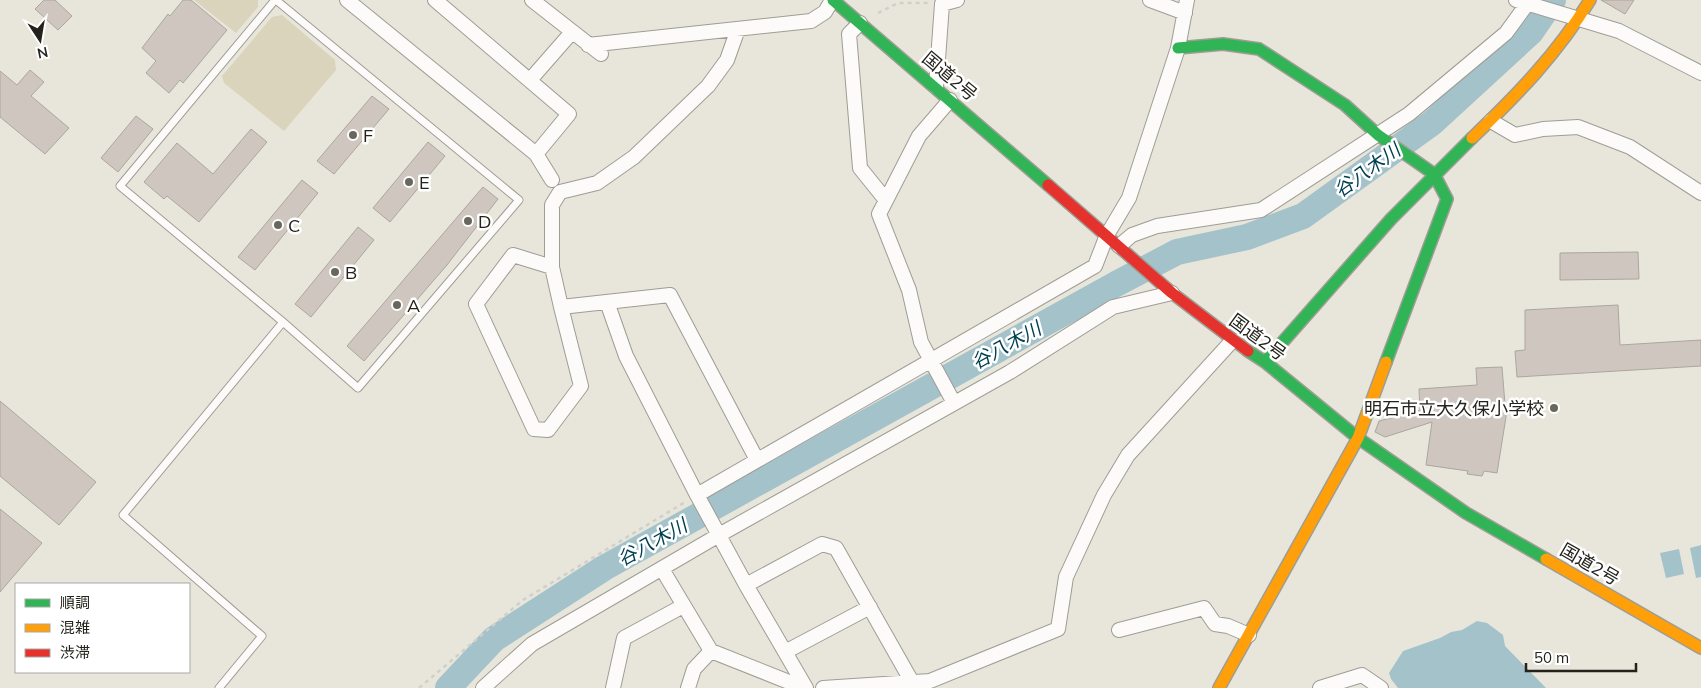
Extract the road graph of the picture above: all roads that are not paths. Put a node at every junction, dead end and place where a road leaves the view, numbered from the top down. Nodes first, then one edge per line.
1 (276, 0) edge
2 (347, 0) edge
3 (435, 0) edge
4 (532, 0) edge
5 (832, 0) edge
6 (957, 0) edge
7 (1150, 0) edge
8 (1590, 0) edge
9 (1527, 2) edge
10 (1186, 7) edge
11 (1580, 20) junction
12 (860, 23) junction
13 (738, 29) junction
14 (572, 32) junction
15 (588, 45) junction
16 (1178, 48) junction
17 (601, 54) dead end
18 (1701, 74) edge
19 (530, 80) junction
20 (936, 88) junction
21 (950, 100) junction
22 (1491, 121) junction
23 (1378, 136) junction
24 (536, 154) junction
25 (1434, 174) junction
26 (552, 180) dead end
27 (1701, 193) edge
28 (885, 199) junction
29 (1107, 235) junction
30 (1119, 246) junction
31 (552, 267) junction
32 (1172, 294) junction
33 (607, 302) junction
34 (561, 307) junction
35 (283, 322) junction
36 (1232, 340) junction
37 (929, 361) junction
38 (1265, 362) junction
39 (954, 403) junction
40 (1358, 438) junction
41 (757, 460) junction
42 (697, 495) junction
43 (719, 534) junction
44 (662, 570) junction
45 (746, 585) junction
46 (683, 606) junction
47 (870, 607) junction
48 (1119, 630) dead end
49 (1249, 635) junction
50 (1701, 648) edge
51 (711, 651) junction
52 (785, 652) junction
53 (912, 682) junction
54 (932, 684) edge
55 (847, 687) edge
56 (220, 688) edge
57 (484, 688) edge
58 (613, 688) edge
59 (688, 688) edge
60 (805, 688) edge
61 (822, 688) edge
62 (1219, 688) edge
63 (1320, 688) edge
64 (1380, 688) edge

1 - 35 lane
1 - 35 lane
2 - 24 street
3 - 19 street
4 - 14 street
5 - 12 main road, 国道2号
5 - 13 street
6 - 20 street
7 - 10 street
8 - 11 main road
9 - 11 street
9 - 23 street
10 - 16 street
11 - 18 street
11 - 22 main road
12 - 20 main road, 国道2号
12 - 28 street
13 - 15 street
13 - 31 street
14 - 15 street
14 - 19 street
15 - 17 street
16 - 23 main road
16 - 29 street
19 - 24 street
20 - 21 main road, 国道2号
21 - 28 street
21 - 29 main road, 国道2号
22 - 25 main road
22 - 27 street
23 - 25 main road
23 - 30 street
24 - 26 street
25 - 38 main road
25 - 40 main road
28 - 37 street
29 - 30 main road, 国道2号
29 - 37 street
30 - 32 main road, 国道2号
31 - 34 street
31 - 34 street
32 - 36 main road, 国道2号
32 - 39 street
33 - 34 street
33 - 41 street
33 - 42 street
35 - 56 lane
36 - 38 main road, 国道2号
36 - 54 street
37 - 39 street
37 - 41 street
38 - 40 main road, 国道2号
39 - 43 street
40 - 49 main road
40 - 50 main road, 国道2号
41 - 42 street
42 - 43 street
43 - 44 street
43 - 45 street
44 - 46 street
44 - 57 street
45 - 47 street
45 - 52 street
46 - 51 street
46 - 58 street
47 - 52 street
47 - 53 street
48 - 49 street
49 - 62 main road
51 - 59 street
51 - 60 street
52 - 60 street
53 - 54 street
53 - 55 street
55 - 61 street
63 - 64 street

